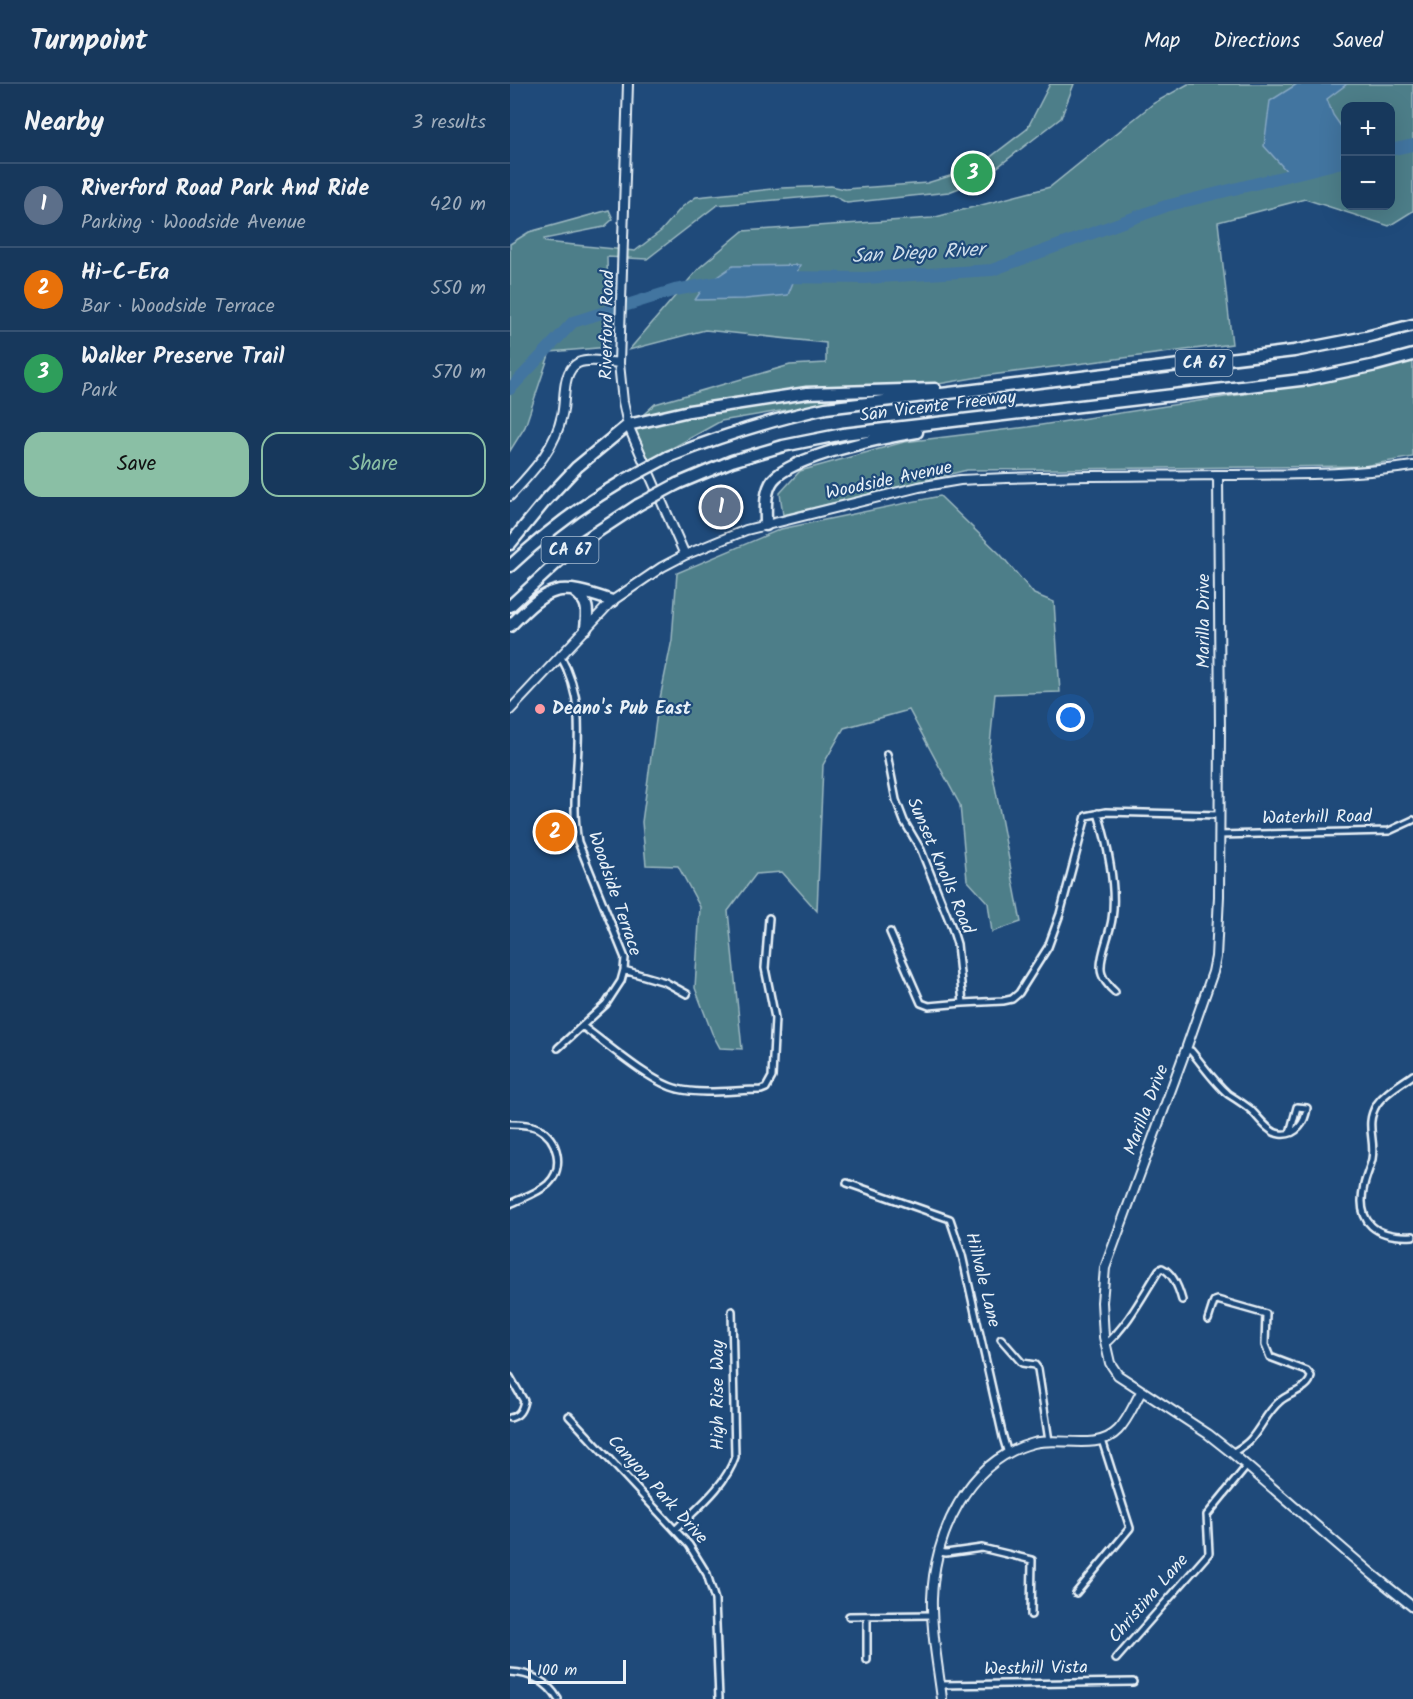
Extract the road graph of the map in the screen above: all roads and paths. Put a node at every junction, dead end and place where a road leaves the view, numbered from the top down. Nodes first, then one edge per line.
1 (628, 84) edge
2 (1413, 325) edge
3 (1413, 355) edge
4 (620, 363) junction
5 (993, 388) junction
6 (1044, 411) junction
7 (628, 425) junction
8 (1413, 466) edge
9 (1218, 475) junction
10 (510, 496) edge
11 (766, 525) junction
12 (510, 544) edge
13 (685, 555) junction
14 (510, 566) edge
15 (571, 589) junction
16 (612, 601) junction
17 (510, 606) edge
18 (510, 626) edge
19 (586, 628) junction
20 (560, 656) junction
21 (510, 710) edge
22 (887, 754) dead end
23 (1098, 813) junction
24 (1219, 815) junction
25 (1413, 820) edge
26 (1219, 835) junction
27 (769, 918) dead end
28 (890, 932) dead end
29 (624, 970) junction
30 (1115, 992) dead end
31 (687, 994) dead end
32 (963, 1003) junction
33 (582, 1026) junction
34 (558, 1048) dead end
35 (1186, 1049) junction
36 (1413, 1075) edge
37 (510, 1124) edge
38 (1290, 1133) junction
39 (847, 1183) dead end
40 (510, 1204) edge
41 (1413, 1236) edge
42 (1182, 1300) dead end
43 (732, 1311) dead end
44 (1208, 1320) dead end
45 (1002, 1339) dead end
46 (1105, 1345) junction
47 (510, 1377) edge
48 (1141, 1392) junction
49 (569, 1416) dead end
50 (510, 1418) edge
51 (1049, 1440) junction
52 (1102, 1440) junction
53 (1232, 1453) junction
54 (1008, 1454) junction
55 (1247, 1466) junction
56 (675, 1530) junction
57 (939, 1552) junction
58 (1076, 1593) dead end
59 (1413, 1607) edge
60 (933, 1615) junction
61 (1031, 1615) dead end
62 (849, 1616) dead end
63 (867, 1616) junction
64 (1116, 1659) dead end
65 (867, 1660) dead end
66 (510, 1672) edge
67 (1133, 1682) dead end
68 (940, 1685) junction
69 (558, 1699) edge
70 (719, 1699) edge
71 (942, 1699) edge

1 - 4 street, Riverford Road
2 - 5 highway, San Vicente Freeway / CA 67
3 - 6 highway, San Vicente Freeway / CA 67
4 - 7 street, Riverford Road
4 - 10 street
5 - 7 highway
5 - 14 highway, San Vicente Freeway / CA 67, bridge
6 - 11 highway
6 - 17 highway, San Vicente Freeway / CA 67, bridge
7 - 12 highway
7 - 13 street, Riverford Road
8 - 9 street, Woodside Avenue
9 - 11 street, Woodside Avenue
9 - 24 street, Marilla Drive
11 - 13 street, Woodside Avenue
13 - 16 street, Woodside Avenue
15 - 16 highway
15 - 18 highway
15 - 19 highway
16 - 19 street, Woodside Avenue
19 - 20 street, Woodside Avenue
20 - 21 street, Woodside Avenue
20 - 29 street, Woodside Terrace
22 - 32 street, Sunset Knolls Road
23 - 24 street
23 - 30 street
23 - 32 street
24 - 26 street, Marilla Drive
25 - 26 street, Waterhill Road
26 - 35 street, Marilla Drive
27 - 33 street
28 - 32 street
29 - 31 street
29 - 33 street, Woodside Terrace
33 - 34 street, Woodside Terrace
35 - 38 street
35 - 46 street, Marilla Drive
36 - 41 street
37 - 40 street
38 - 38 street
39 - 54 street, Hillvale Lane
42 - 46 street
43 - 56 street, High Rise Way
44 - 53 street
45 - 51 street
46 - 48 street, Marilla Drive
47 - 50 street
48 - 52 street
48 - 53 street, Marilla Drive
49 - 56 street, Canyon Park Drive
51 - 52 street
51 - 54 street
52 - 58 street
53 - 55 street, Marilla Drive
54 - 57 street
55 - 59 street, Marilla Drive
55 - 64 street, Christina Lane
56 - 70 street, Canyon Park Drive
57 - 60 street
57 - 61 street
60 - 63 street
60 - 68 street
62 - 63 street
63 - 65 street
66 - 69 street
67 - 68 street, Westhill Vista
68 - 71 street

